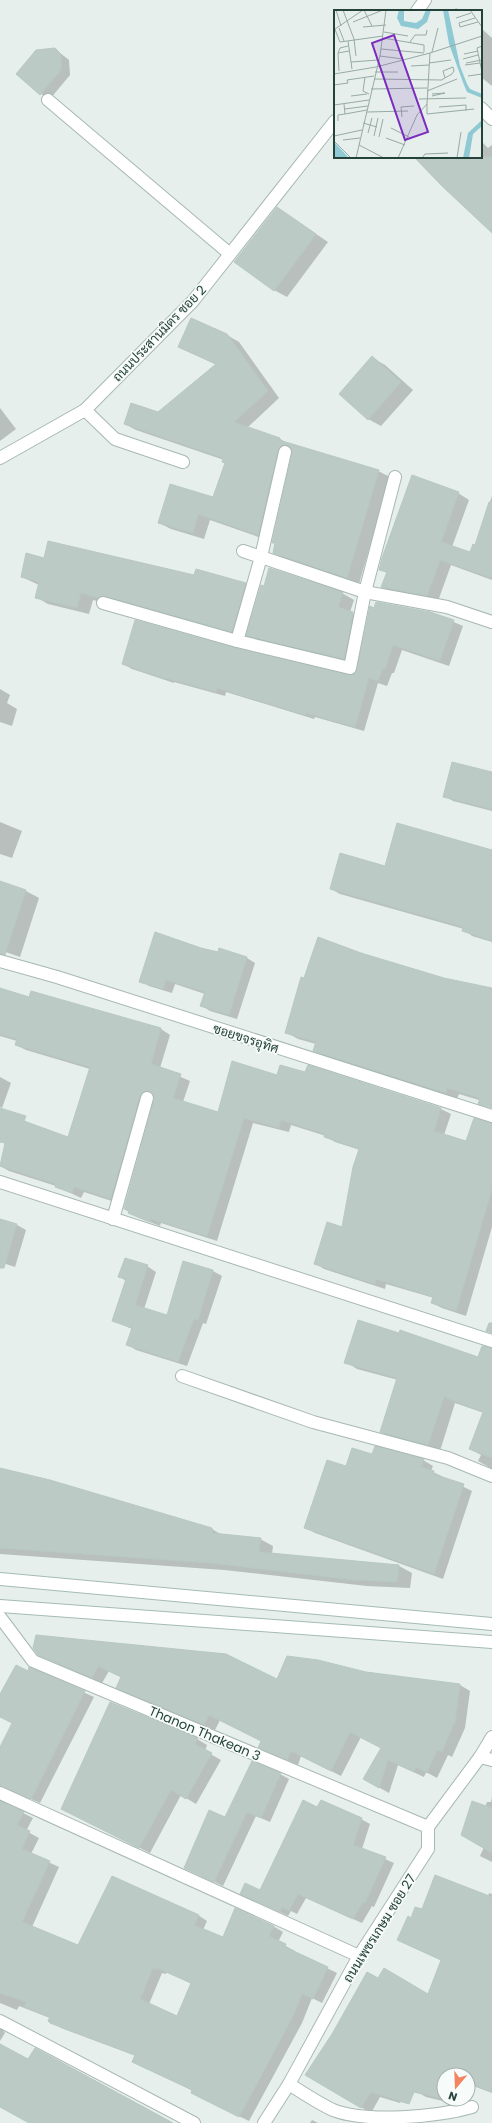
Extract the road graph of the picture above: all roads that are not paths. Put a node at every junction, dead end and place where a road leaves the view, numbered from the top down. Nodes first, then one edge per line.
1 (425, 0) edge
2 (418, 10) edge
3 (48, 100) dead end
4 (482, 109) edge
5 (492, 119) edge
6 (334, 122) edge
7 (230, 254) junction
8 (85, 410) junction
9 (285, 452) dead end
10 (0, 458) edge
11 (183, 462) dead end
12 (395, 477) dead end
13 (243, 551) dead end
14 (261, 557) junction
15 (365, 592) junction
16 (103, 603) dead end
17 (492, 622) edge
18 (237, 642) junction
19 (0, 961) edge
20 (147, 1098) dead end
21 (492, 1116) edge
22 (0, 1182) edge
23 (113, 1219) junction
24 (492, 1341) edge
25 (182, 1376) dead end
26 (492, 1476) edge
27 (0, 1579) edge
28 (0, 1606) edge
29 (0, 1617) edge
30 (492, 1624) edge
31 (492, 1642) edge
32 (492, 1737) edge
33 (486, 1759) edge
34 (0, 1793) edge
35 (428, 1827) junction
36 (359, 1956) junction
37 (0, 2021) edge
38 (289, 2084) junction
39 (472, 2107) dead end
40 (194, 2123) edge
41 (264, 2123) edge

1 - 2 street
3 - 7 street
4 - 5 street
6 - 7 street, ถนนประสานมิตร ซอย 2
7 - 8 street, ถนนประสานมิตร ซอย 2
8 - 10 street, ถนนประสานมิตร ซอย 2
8 - 11 street
9 - 14 street
12 - 15 street
13 - 14 street
14 - 15 street
14 - 18 street
15 - 17 street
15 - 18 street
16 - 18 street
19 - 21 street, ซอยขจรอุทิศ
20 - 23 street
22 - 23 street
23 - 24 street
25 - 26 street
27 - 30 street
28 - 31 street
29 - 35 street, Thanon Thakean 3
32 - 33 street
33 - 35 street
34 - 36 street
35 - 36 street, ถนนเพชรเกษม ซอย 27
36 - 38 street, ถนนเพชรเกษม ซอย 27
37 - 40 street
38 - 39 street
38 - 41 street, ถนนเพชรเกษม ซอย 27

